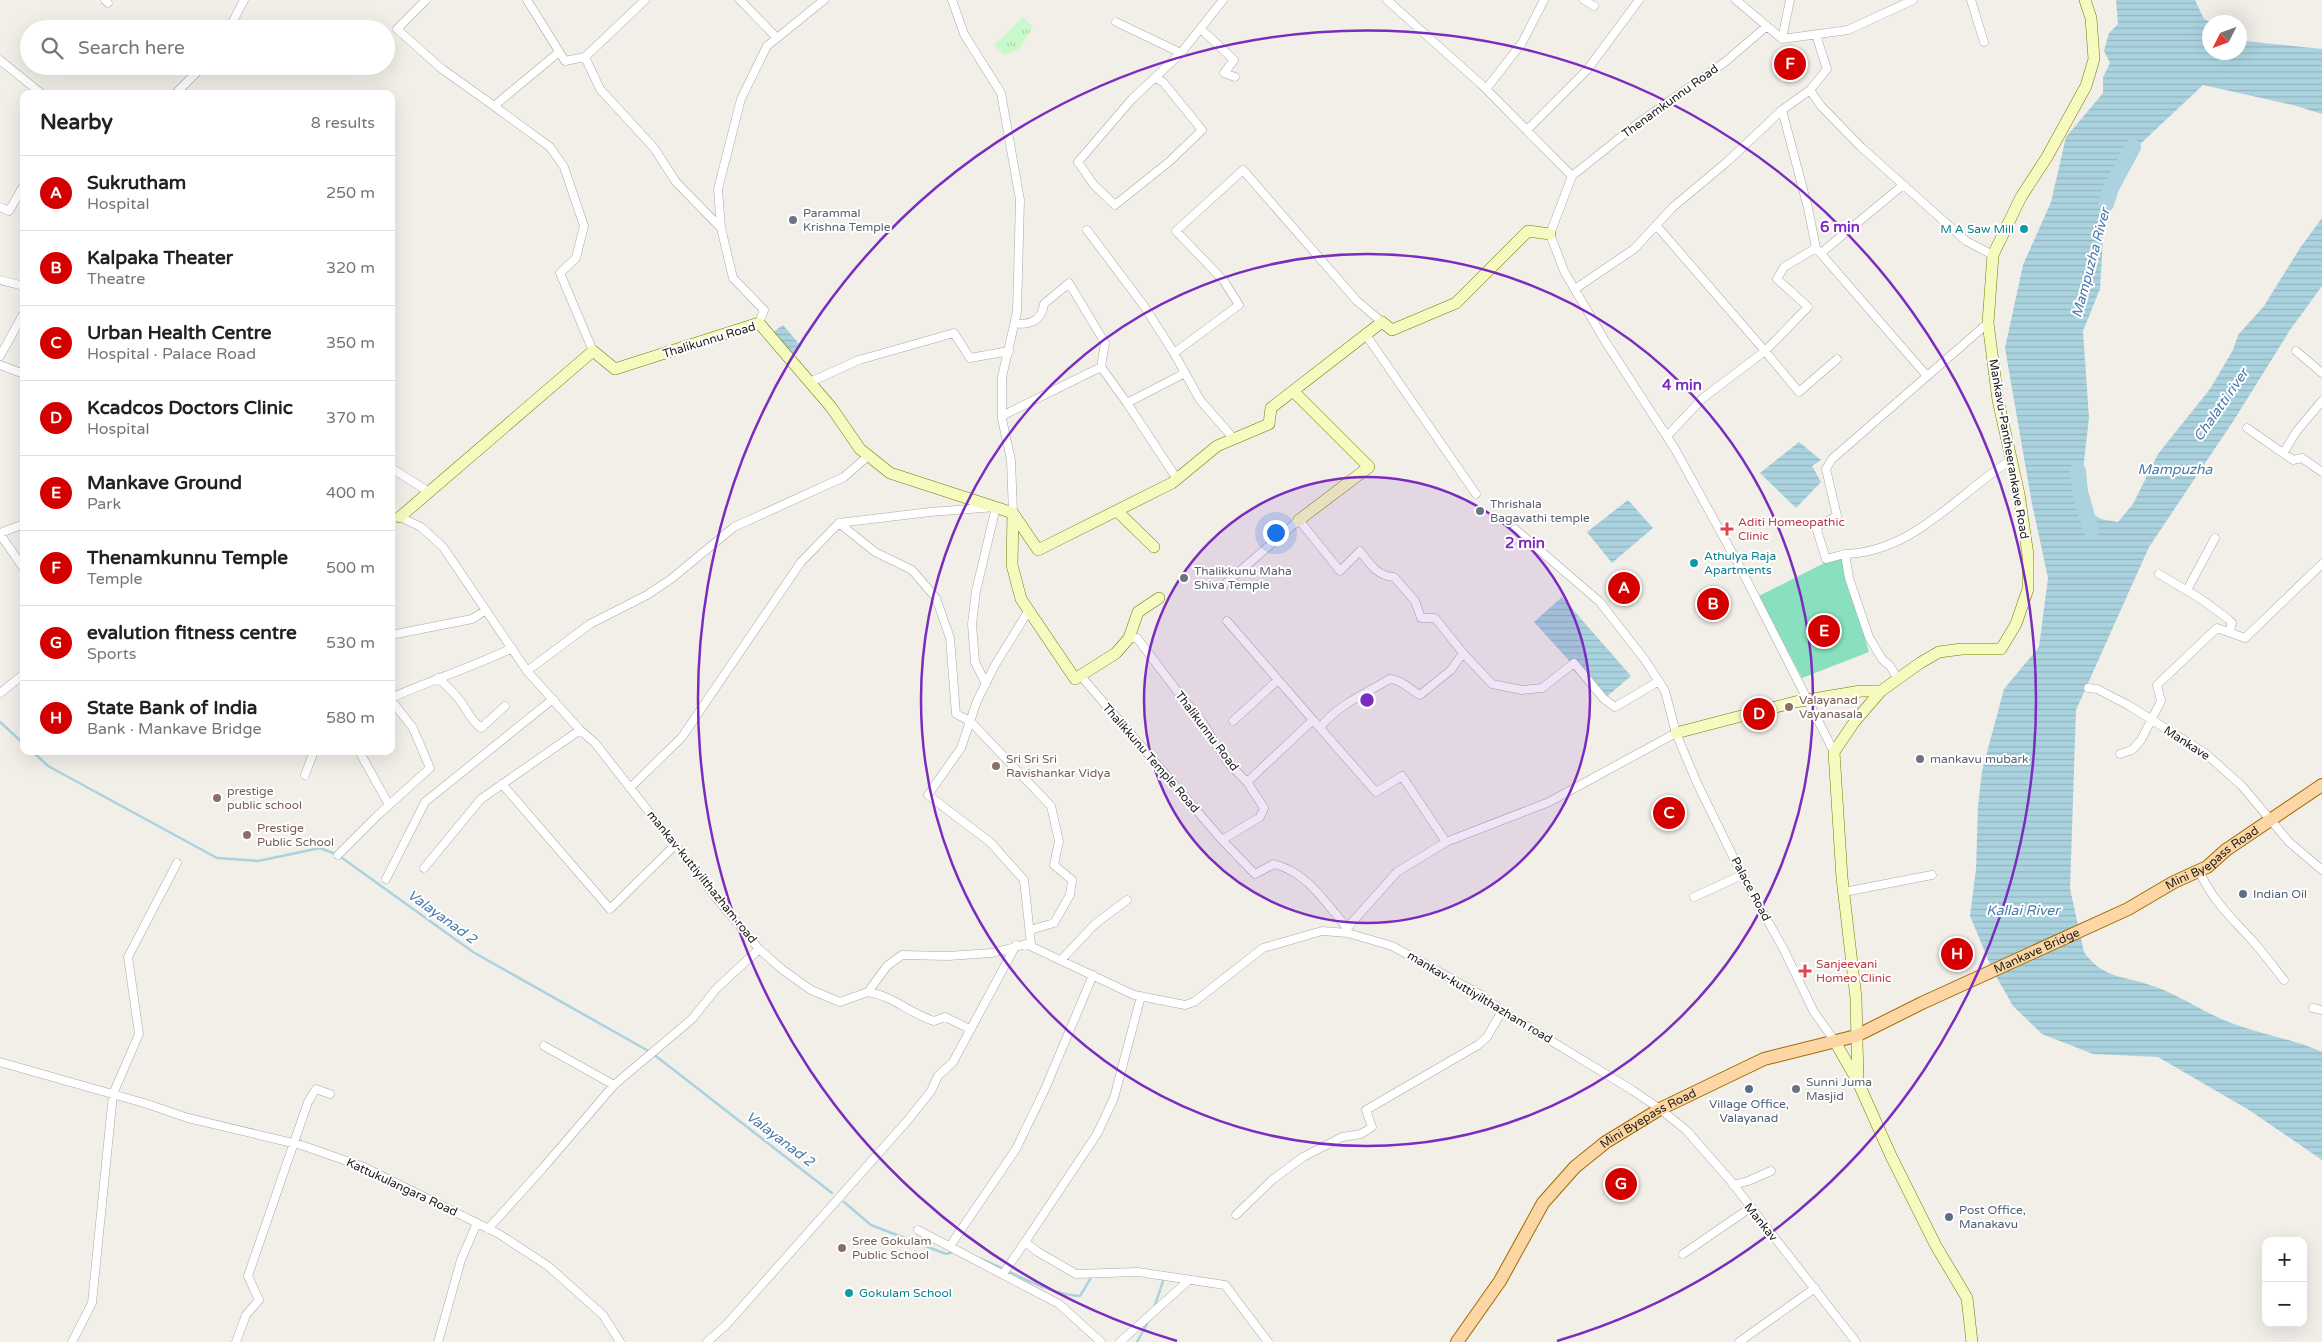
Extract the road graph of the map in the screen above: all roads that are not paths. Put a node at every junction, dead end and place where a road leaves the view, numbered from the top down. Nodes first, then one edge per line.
1 (244, 0) edge
2 (426, 0) edge
3 (645, 0) edge
4 (740, 0) edge
5 (824, 0) edge
6 (952, 0) edge
7 (1223, 0) edge
8 (1387, 0) edge
9 (1544, 0) edge
10 (1584, 0) edge
11 (1639, 0) edge
12 (1736, 0) edge
13 (1790, 0) edge
14 (1913, 0) edge
15 (1971, 0) edge
16 (2085, 0) edge
17 (529, 1) edge
18 (1594, 6) dead end
19 (234, 20) edge
20 (1116, 22) dead end
21 (1767, 26) junction
22 (1201, 29) junction
23 (1816, 34) junction
24 (777, 38) junction
25 (1782, 39) junction
26 (1984, 42) dead end
27 (559, 52) junction
28 (1181, 53) junction
29 (585, 57) junction
30 (0, 60) edge
31 (194, 75) edge
32 (1235, 77) dead end
33 (1155, 78) junction
34 (1486, 89) junction
35 (37, 90) edge
36 (179, 90) edge
37 (1810, 90) junction
38 (494, 106) junction
39 (1782, 110) junction
40 (1527, 130) junction
41 (1572, 176) junction
42 (1903, 185) junction
43 (20, 193) edge
44 (0, 208) edge
45 (1656, 225) junction
46 (721, 228) junction
47 (1087, 230) dead end
48 (1550, 234) junction
49 (1819, 250) junction
50 (1993, 255) junction
51 (0, 280) edge
52 (20, 285) edge
53 (1575, 289) junction
54 (20, 320) edge
55 (1382, 322) junction
56 (759, 323) junction
57 (1015, 323) junction
58 (1988, 323) junction
59 (1366, 335) junction
60 (593, 351) junction
61 (1008, 351) junction
62 (1765, 351) junction
63 (2296, 351) dead end
64 (1174, 353) junction
65 (0, 356) edge
66 (1837, 359) dead end
67 (0, 365) edge
68 (1101, 367) junction
69 (20, 372) edge
70 (1185, 373) junction
71 (2322, 373) edge
72 (1927, 376) junction
73 (810, 382) junction
74 (1293, 391) junction
75 (2322, 401) edge
76 (1127, 403) junction
77 (1002, 416) junction
78 (2247, 428) dead end
79 (1667, 436) junction
80 (1234, 439) junction
81 (2284, 452) junction
82 (868, 456) junction
83 (2011, 460) junction
84 (395, 471) edge
85 (2322, 472) edge
86 (1177, 479) junction
87 (429, 492) junction
88 (1476, 494) dead end
89 (996, 508) junction
90 (1117, 511) junction
91 (1013, 513) junction
92 (395, 518) edge
93 (1299, 520) junction
94 (839, 523) junction
95 (20, 526) edge
96 (1515, 529) dead end
97 (0, 534) edge
98 (2215, 538) dead end
99 (1154, 547) dead end
100 (1845, 554) junction
101 (20, 563) edge
102 (2322, 564) edge
103 (2159, 574) dead end
104 (1226, 584) dead end
105 (2187, 590) junction
106 (1159, 598) dead end
107 (486, 610) junction
108 (1029, 610) junction
109 (1226, 621) dead end
110 (2229, 632) junction
111 (395, 634) edge
112 (1129, 638) junction
113 (512, 648) junction
114 (1463, 653) junction
115 (528, 671) junction
116 (1080, 675) junction
117 (20, 677) edge
118 (438, 678) junction
119 (1898, 679) junction
120 (1278, 680) junction
121 (1659, 681) junction
122 (986, 684) junction
123 (2088, 688) dead end
124 (1881, 691) junction
125 (0, 694) edge
126 (395, 697) edge
127 (553, 699) junction
128 (1809, 701) junction
129 (395, 705) edge
130 (505, 706) dead end
131 (1313, 720) junction
132 (2151, 720) junction
133 (970, 721) junction
134 (1233, 721) dead end
135 (1320, 728) junction
136 (580, 730) junction
137 (1676, 733) junction
138 (1834, 752) junction
139 (2120, 754) dead end
140 (312, 755) edge
141 (361, 755) edge
142 (305, 775) dead end
143 (1247, 782) junction
144 (502, 784) junction
145 (2322, 785) edge
146 (630, 788) junction
147 (390, 804) junction
148 (2271, 819) junction
149 (1222, 840) junction
150 (1446, 842) junction
151 (675, 844) junction
152 (338, 855) dead end
153 (177, 863) dead end
154 (424, 868) dead end
155 (2322, 870) edge
156 (2200, 871) junction
157 (1932, 874) dead end
158 (1742, 875) junction
159 (386, 879) dead end
160 (1844, 892) junction
161 (1694, 897) dead end
162 (1127, 900) dead end
163 (2097, 924) joint
164 (1030, 930) junction
165 (1348, 930) junction
166 (1031, 944) junction
167 (1016, 945) junction
168 (759, 949) junction
169 (1062, 959) junction
170 (1093, 975) junction
171 (2284, 980) dead end
172 (868, 992) junction
173 (1141, 996) junction
174 (1922, 1003) joint
175 (2314, 1008) dead end
176 (2322, 1010) edge
177 (1502, 1011) junction
178 (970, 1029) junction
179 (1856, 1036) junction
180 (1834, 1040) junction
181 (544, 1046) dead end
182 (0, 1062) edge
183 (1858, 1082) junction
184 (614, 1085) junction
185 (113, 1094) junction
186 (330, 1094) dead end
187 (1660, 1108) junction
188 (292, 1143) junction
189 (1771, 1171) dead end
190 (1733, 1185) junction
191 (1750, 1208) junction
192 (1236, 1215) dead end
193 (477, 1223) junction
194 (488, 1229) junction
195 (918, 1230) dead end
196 (1025, 1242) junction
197 (950, 1246) junction
198 (1683, 1254) dead end
199 (1003, 1274) junction
200 (1189, 1280) junction
201 (1815, 1288) junction
202 (1750, 1339) edge
203 (72, 1342) edge
204 (236, 1342) edge
205 (438, 1342) edge
206 (620, 1342) edge
207 (707, 1342) edge
208 (1100, 1342) edge
209 (1120, 1342) edge
210 (1268, 1342) edge
211 (1457, 1342) edge
212 (1739, 1342) edge
213 (1856, 1342) edge
214 (1972, 1342) edge

1 - 19 street
2 - 38 street
3 - 29 street
4 - 24 street
5 - 24 street
6 - 57 street
7 - 22 street
8 - 34 street
9 - 34 street
10 - 18 street
11 - 40 street
12 - 21 street
13 - 25 street
14 - 23 street
15 - 26 street
16 - 50 street, Mankavu-Pantheerankave Road
17 - 27 street
20 - 28 street
21 - 25 street
21 - 41 street, Thenamkunnu Road
22 - 28 street
22 - 32 street
23 - 25 street
23 - 37 street
24 - 46 street
27 - 29 street
27 - 38 street
28 - 33 street
29 - 46 street
30 - 35 street
31 - 36 street
33 - 33 street
34 - 40 street
37 - 39 street
37 - 42 street
38 - 60 street
39 - 45 street
39 - 49 street
40 - 41 street
41 - 48 street
42 - 49 street
42 - 50 street
43 - 44 street
45 - 53 street
45 - 62 street
46 - 56 street
47 - 64 street
48 - 53 street
48 - 55 street
49 - 62 street
49 - 72 street
50 - 58 street, Mankavu-Pantheerankave Road
51 - 52 street
53 - 79 street
54 - 65 street
55 - 59 street
55 - 64 street
56 - 60 street, Thalikunnu Road
56 - 73 street, Thalikunnu Road
57 - 61 street
57 - 68 street
58 - 72 street
58 - 83 street, Mankavu-Pantheerankave Road
59 - 74 street
59 - 88 street
60 - 87 street
61 - 73 street
61 - 77 street
62 - 66 street
62 - 79 street
63 - 71 street
64 - 70 street
67 - 69 street
68 - 76 street
68 - 77 street
70 - 76 street
70 - 80 street
72 - 100 street
73 - 82 street, Thalikunnu Road
74 - 80 street
74 - 93 street
75 - 81 street
76 - 86 street
77 - 91 street
78 - 81 street
79 - 128 street
80 - 86 street
81 - 85 street
82 - 89 street, Thalikunnu Road
82 - 115 street
83 - 100 street
83 - 119 street, Mankavu-Pantheerankave Road
84 - 87 street
86 - 90 street
87 - 92 street
89 - 91 street, Thalikunnu Road
89 - 94 street
89 - 122 street
90 - 91 street
90 - 99 street
91 - 108 street
92 - 107 street, mankav-kuttiyilthazham road
93 - 104 street
93 - 114 street
94 - 133 street
94 - 146 street
95 - 97 street
96 - 121 street, Palace Road
97 - 101 street
98 - 105 street
100 - 119 street
102 - 110 street
103 - 105 street
105 - 110 street
106 - 112 street
107 - 111 street
107 - 113 street, mankav-kuttiyilthazham road
108 - 116 street
108 - 122 street
109 - 120 street
110 - 132 street
112 - 116 street
112 - 143 street, Thalikunnu Road
113 - 115 street, mankav-kuttiyilthazham road
113 - 118 street
114 - 121 street
114 - 135 street
115 - 127 street, mankav-kuttiyilthazham road
116 - 149 street, Thalikkunu Temple Road
117 - 125 street
118 - 126 street
118 - 130 street
119 - 124 street, Mankavu-Pantheerankave Road
120 - 131 street
120 - 134 street
121 - 137 street, Palace Road
122 - 133 street
123 - 132 street, Mankave
124 - 128 street
124 - 138 street, Mankavu-Pantheerankave Road
127 - 136 street, mankav-kuttiyilthazham road
127 - 159 street
128 - 137 street
128 - 138 street
129 - 147 street
131 - 135 street
131 - 143 street, Thalikunnu Road
132 - 139 street
132 - 148 street, Mankave
133 - 164 street
133 - 164 street
135 - 150 street
136 - 144 street
136 - 146 street, mankav-kuttiyilthazham road
137 - 150 street
137 - 158 street, Palace Road
138 - 160 street
140 - 142 street
141 - 147 street
143 - 149 street, Thalikunnu Road
144 - 151 street
144 - 154 street
145 - 148 main road, Mini Byepass Road
146 - 151 street, mankav-kuttiyilthazham road
147 - 152 street
148 - 155 street, Mankave
148 - 156 main road, Mini Byepass Road
149 - 165 street
150 - 165 street
151 - 168 street, mankav-kuttiyilthazham road
153 - 185 street
156 - 163 main road, Mini Byepass Road
156 - 171 street
157 - 160 street
158 - 161 street
158 - 180 street, Palace Road
160 - 179 street
162 - 169 street
163 - 174 main road, Mankave Bridge
164 - 166 street
165 - 173 street, mankav-kuttiyilthazham road
165 - 177 street, mankav-kuttiyilthazham road
166 - 167 street, mankav-kuttiyilthazham road
166 - 169 street, mankav-kuttiyilthazham road
167 - 172 street, mankav-kuttiyilthazham road
167 - 178 street
168 - 172 street, mankav-kuttiyilthazham road
168 - 184 street
169 - 170 street, mankav-kuttiyilthazham road
170 - 173 street, mankav-kuttiyilthazham road
170 - 197 street
172 - 178 street
173 - 196 street
174 - 179 main road, Mini Byepass Road
175 - 176 street
177 - 187 street, mankav-kuttiyilthazham road
177 - 192 street
178 - 207 street
179 - 180 main road, Mini Byepass Road
179 - 183 street
180 - 183 street
180 - 187 main road, Mini Byepass Road
181 - 184 street
182 - 185 street, Kattukulangara Road
183 - 214 street
184 - 194 street
185 - 188 street, Kattukulangara Road
185 - 203 street
186 - 188 street
187 - 190 street, Mankav
187 - 211 main road, Mini Byepass Road
188 - 193 street, Kattukulangara Road
188 - 204 street
189 - 190 street
190 - 191 street, Mankav
191 - 198 street
191 - 201 street, Mankav
193 - 194 street, Kattukulangara Road
193 - 205 street
194 - 206 street, Kattukulangara Road
195 - 197 street
196 - 199 street
196 - 200 street
197 - 199 street
199 - 208 street
200 - 209 street
200 - 210 street
201 - 202 street
201 - 213 street, Mankav
202 - 212 street

